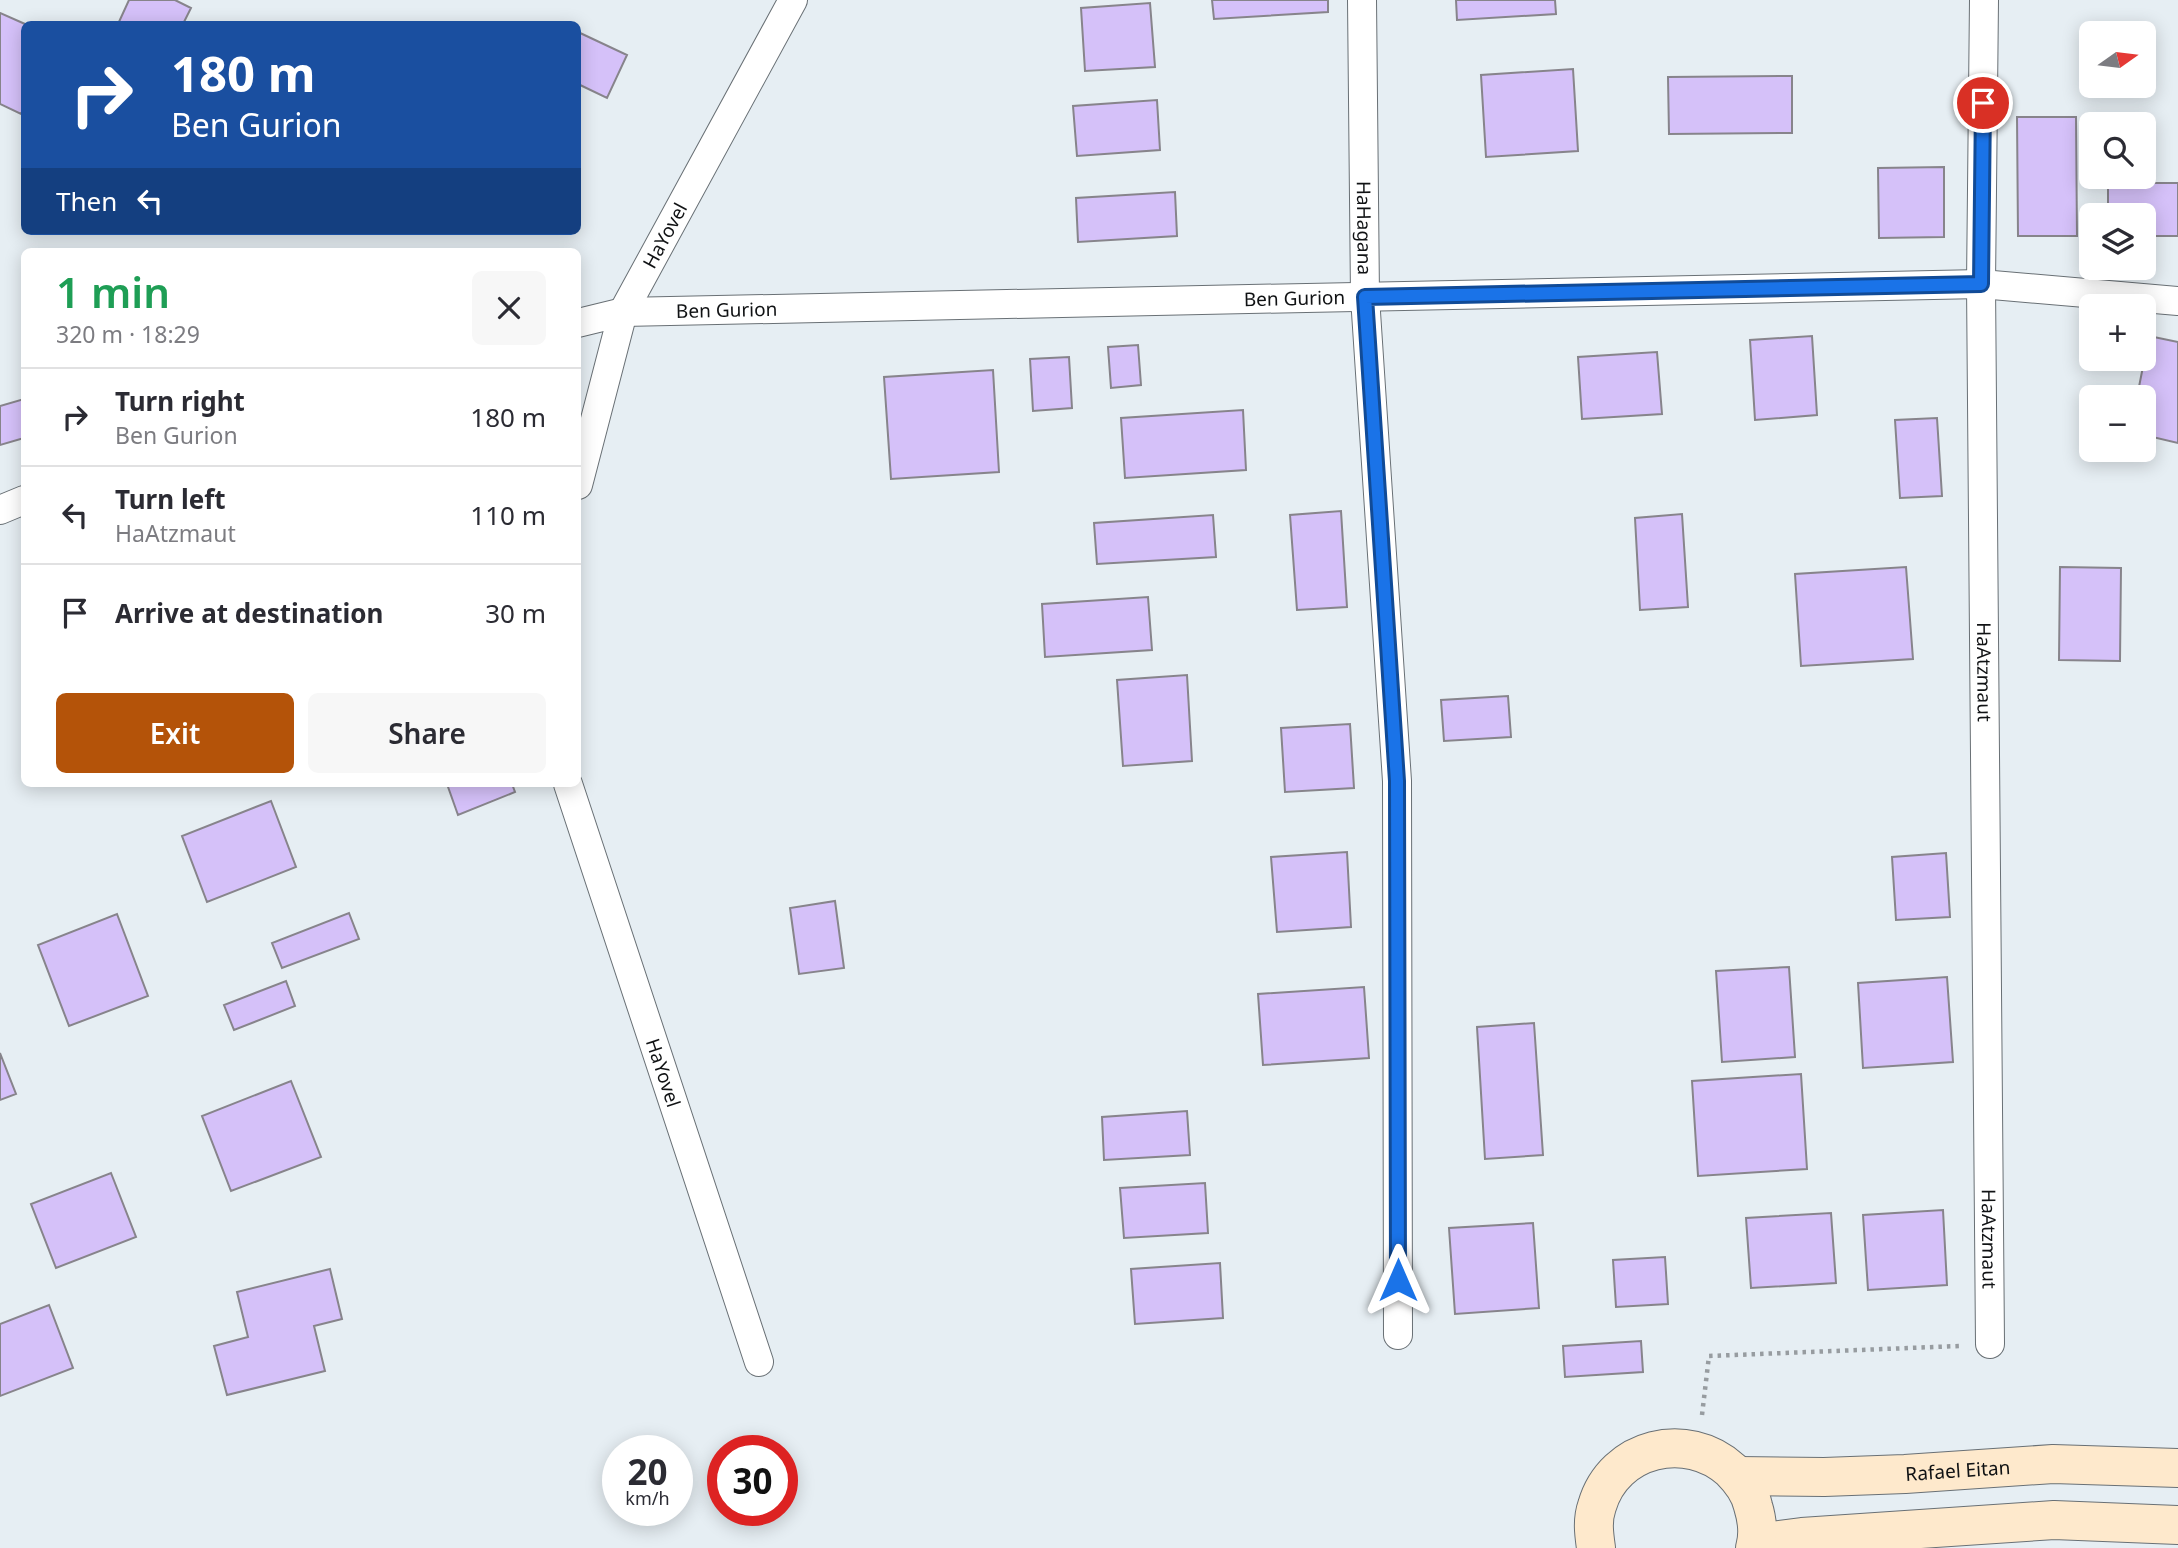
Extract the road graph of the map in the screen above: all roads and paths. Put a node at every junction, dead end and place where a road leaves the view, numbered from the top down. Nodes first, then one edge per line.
1 (793, 0) edge
2 (1362, 0) edge
3 (1984, 0) edge
4 (1981, 284) junction
5 (1365, 297) junction
6 (2178, 301) edge
7 (623, 312) junction
8 (581, 322) edge
9 (581, 473) edge
10 (21, 501) edge
11 (0, 510) edge
12 (569, 787) edge
13 (1398, 1335) dead end
14 (1990, 1344) joint
15 (760, 1362) dead end
16 (1698, 1450) junction
17 (2178, 1468) edge
18 (1738, 1476) junction
19 (2178, 1525) edge
20 (1756, 1546) edge
21 (1596, 1548) edge

1 - 7 street, HaYovel
2 - 5 street, HaHagana
3 - 4 street, HaAtzmaut
4 - 5 street, Ben Gurion
4 - 6 street, Ben Gurion
4 - 14 street, HaAtzmaut
5 - 7 street, Ben Gurion
5 - 13 street, HaHagana
7 - 8 street, Ben Gurion
7 - 9 street, HaYovel
10 - 11 street
12 - 15 street, HaYovel
14 - 16 path
16 - 18 main road
16 - 21 main road
17 - 18 main road, Rafael Eitan
18 - 20 main road
19 - 20 main road

